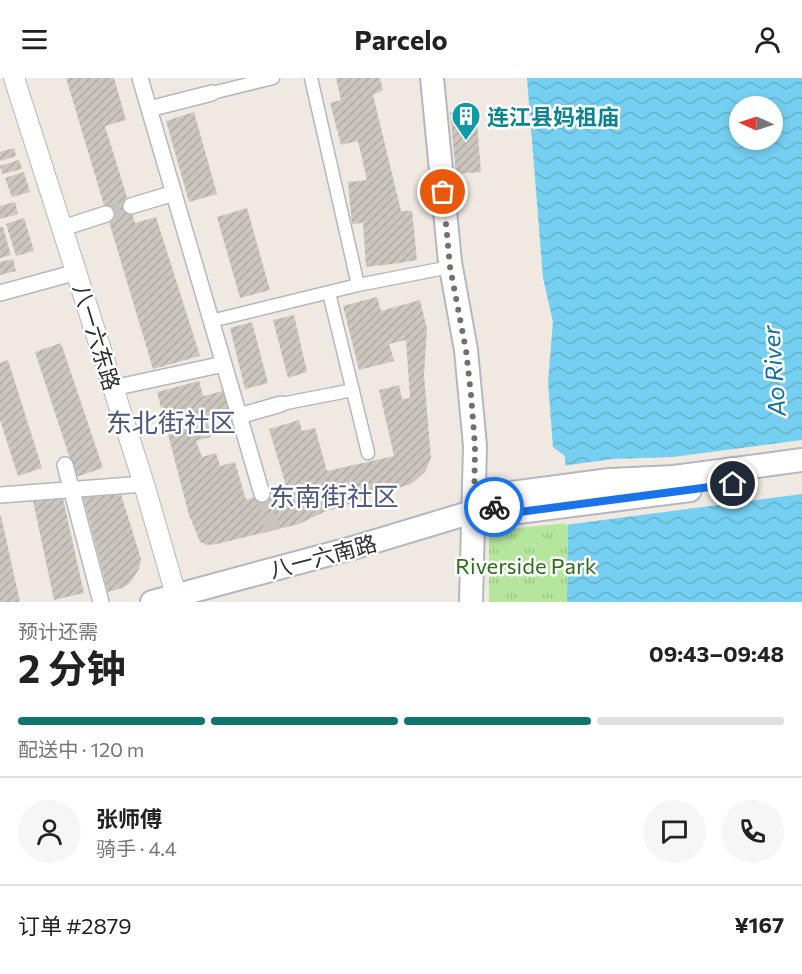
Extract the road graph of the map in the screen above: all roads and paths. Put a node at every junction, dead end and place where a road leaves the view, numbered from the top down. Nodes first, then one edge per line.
1 (14, 78) edge
2 (140, 78) edge
3 (273, 78) edge
4 (311, 78) edge
5 (432, 78) edge
6 (255, 80) edge
7 (212, 93) joint
8 (149, 109) junction
9 (174, 193) junction
10 (131, 206) tunnel mouth
11 (106, 214) tunnel mouth
12 (63, 228) junction
13 (450, 267) junction
14 (77, 272) junction
15 (358, 285) junction
16 (0, 292) edge
17 (329, 292) junction
18 (211, 321) junction
19 (224, 364) junction
20 (113, 388) junction
21 (353, 390) junction
22 (281, 404) joint
23 (239, 416) junction
24 (368, 453) dead end
25 (802, 460) edge
26 (65, 465) dead end
27 (802, 475) edge
28 (144, 484) junction
29 (71, 488) junction
30 (262, 494) tunnel mouth
31 (0, 495) edge
32 (483, 508) junction
33 (178, 599) edge
34 (101, 602) edge
35 (152, 602) edge
36 (471, 602) edge

1 - 12 street, 八一六东路
2 - 8 street
3 - 6 street
4 - 15 street
5 - 13 main road
6 - 7 street
7 - 8 street
8 - 9 street
9 - 10 street
9 - 18 street
11 - 12 street
12 - 14 street, 八一六东路
13 - 15 street
13 - 32 main road
14 - 16 street
14 - 20 street, 八一六东路
15 - 17 street
17 - 18 street
17 - 21 street
18 - 19 street
19 - 20 street
19 - 23 street
20 - 28 street, 八一六东路
21 - 22 street
21 - 24 street
22 - 23 street
23 - 30 street
25 - 32 main road, 八一六南路
26 - 29 street
27 - 32 main road
28 - 29 street
28 - 33 street, 八一六东路
29 - 31 street
29 - 34 street
32 - 33 main road, 八一六南路
32 - 36 main road
33 - 35 main road, 八一六南路

